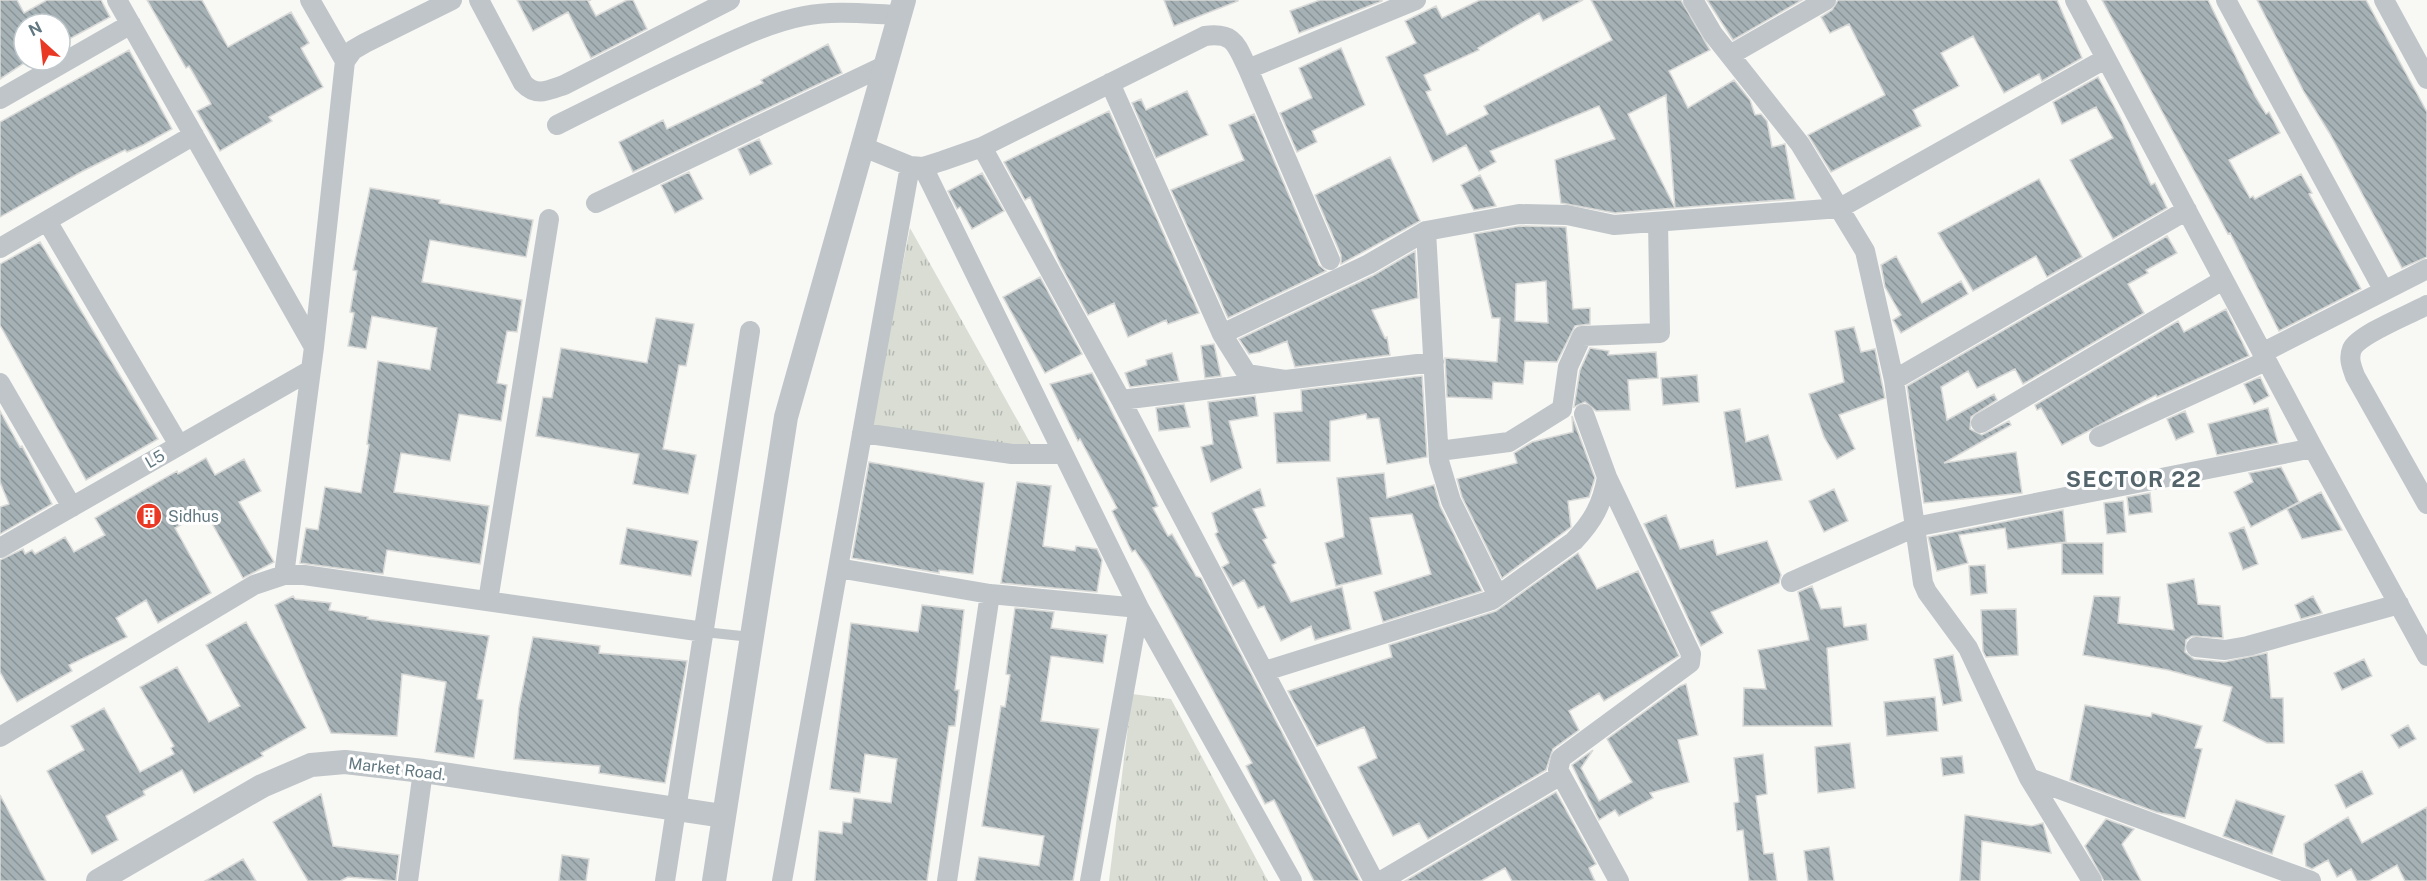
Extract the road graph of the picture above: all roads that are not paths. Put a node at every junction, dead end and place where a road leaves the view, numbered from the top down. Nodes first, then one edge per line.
1 (117, 0) edge
2 (310, 0) edge
3 (452, 0) edge
4 (479, 0) edge
5 (1416, 0) edge
6 (1693, 0) edge
7 (1826, 0) edge
8 (2075, 0) edge
9 (2226, 0) edge
10 (2384, 0) edge
11 (722, 2) edge
12 (902, 7) edge
13 (1380, 7) edge
14 (131, 24) junction
15 (1730, 55) junction
16 (2105, 59) junction
17 (345, 61) junction
18 (884, 66) junction
19 (1248, 69) junction
20 (2427, 79) edge
21 (1110, 83) junction
22 (0, 99) edge
23 (557, 125) dead end
24 (194, 135) junction
25 (861, 146) junction
26 (982, 147) junction
27 (917, 166) junction
28 (596, 203) dead end
29 (1840, 208) junction
30 (2187, 210) junction
31 (549, 219) dead end
32 (47, 221) junction
33 (1658, 222) junction
34 (1426, 231) junction
35 (0, 248) edge
36 (1330, 260) dead end
37 (2427, 269) edge
38 (2223, 280) junction
39 (2384, 291) junction
40 (2427, 305) edge
41 (750, 332) dead end
42 (1222, 334) junction
43 (314, 347) junction
44 (2264, 357) junction
45 (1434, 362) junction
46 (311, 370) junction
47 (1285, 380) junction
48 (1894, 380) junction
49 (0, 383) edge
50 (1121, 399) junction
51 (1584, 414) dead end
52 (1981, 423) dead end
53 (862, 434) junction
54 (2099, 436) dead end
55 (179, 445) junction
56 (2313, 448) junction
57 (1438, 451) junction
58 (1063, 454) junction
59 (1607, 477) junction
60 (2427, 504) edge
61 (72, 507) junction
62 (1915, 527) junction
63 (0, 548) edge
64 (838, 568) junction
65 (284, 575) junction
66 (1791, 582) dead end
67 (990, 594) junction
68 (1497, 594) junction
69 (488, 601) junction
70 (2398, 604) junction
71 (1139, 608) junction
72 (704, 632) junction
73 (751, 637) junction
74 (2196, 647) dead end
75 (2427, 656) edge
76 (1265, 671) junction
77 (0, 736) edge
78 (423, 771) junction
79 (1561, 775) junction
80 (2029, 778) junction
81 (676, 808) junction
82 (723, 816) junction
83 (98, 881) edge
84 (408, 881) edge
85 (665, 881) edge
86 (714, 881) edge
87 (782, 881) edge
88 (947, 881) edge
89 (1090, 881) edge
90 (1292, 881) edge
91 (1374, 881) edge
92 (1381, 881) edge
93 (1619, 881) edge
94 (2092, 881) edge
95 (2311, 881) edge

1 - 14 street
2 - 17 street
3 - 17 street
4 - 11 street
5 - 13 street
6 - 15 street
7 - 15 street
8 - 16 street
9 - 39 street
10 - 20 street
12 - 18 street
12 - 23 street
13 - 19 street
14 - 22 street
14 - 24 street
15 - 29 street
16 - 29 street
16 - 30 street
17 - 43 street
18 - 25 street
18 - 28 street
19 - 21 street
19 - 36 street
21 - 26 street
21 - 42 street
24 - 32 street
24 - 43 street
25 - 27 street
25 - 73 street
26 - 27 street
26 - 50 street
27 - 53 street
27 - 58 street
29 - 33 street
29 - 48 street
30 - 38 street
30 - 48 street
31 - 69 street
32 - 35 street
32 - 55 street
33 - 34 street
33 - 57 street
34 - 42 street
34 - 45 street
37 - 39 street
38 - 44 street
38 - 52 street
39 - 44 street
40 - 60 street
41 - 72 street
42 - 47 street
43 - 46 street
44 - 54 street
44 - 56 street
45 - 47 street
45 - 57 street
46 - 55 street, L5
46 - 65 street
47 - 50 street
48 - 62 street
49 - 61 street
50 - 76 street
51 - 59 street
53 - 58 street
53 - 64 street
55 - 61 street, L5
56 - 62 street
56 - 70 street
57 - 68 street
58 - 71 street
59 - 68 street
59 - 79 street
61 - 63 street, L5
62 - 66 street
62 - 80 street
64 - 67 street
64 - 87 street
65 - 69 street
65 - 77 street
67 - 71 street
67 - 88 street
68 - 76 street
69 - 72 street
70 - 74 street
70 - 75 street
71 - 89 street
71 - 90 street
72 - 73 lane
72 - 81 street
73 - 82 street
76 - 91 street
78 - 81 street, Market Road.
78 - 83 street, Market Road.
78 - 84 street
79 - 92 street
79 - 93 street
80 - 94 street
80 - 95 street
81 - 82 street, Market Road.
81 - 85 street
82 - 86 street

